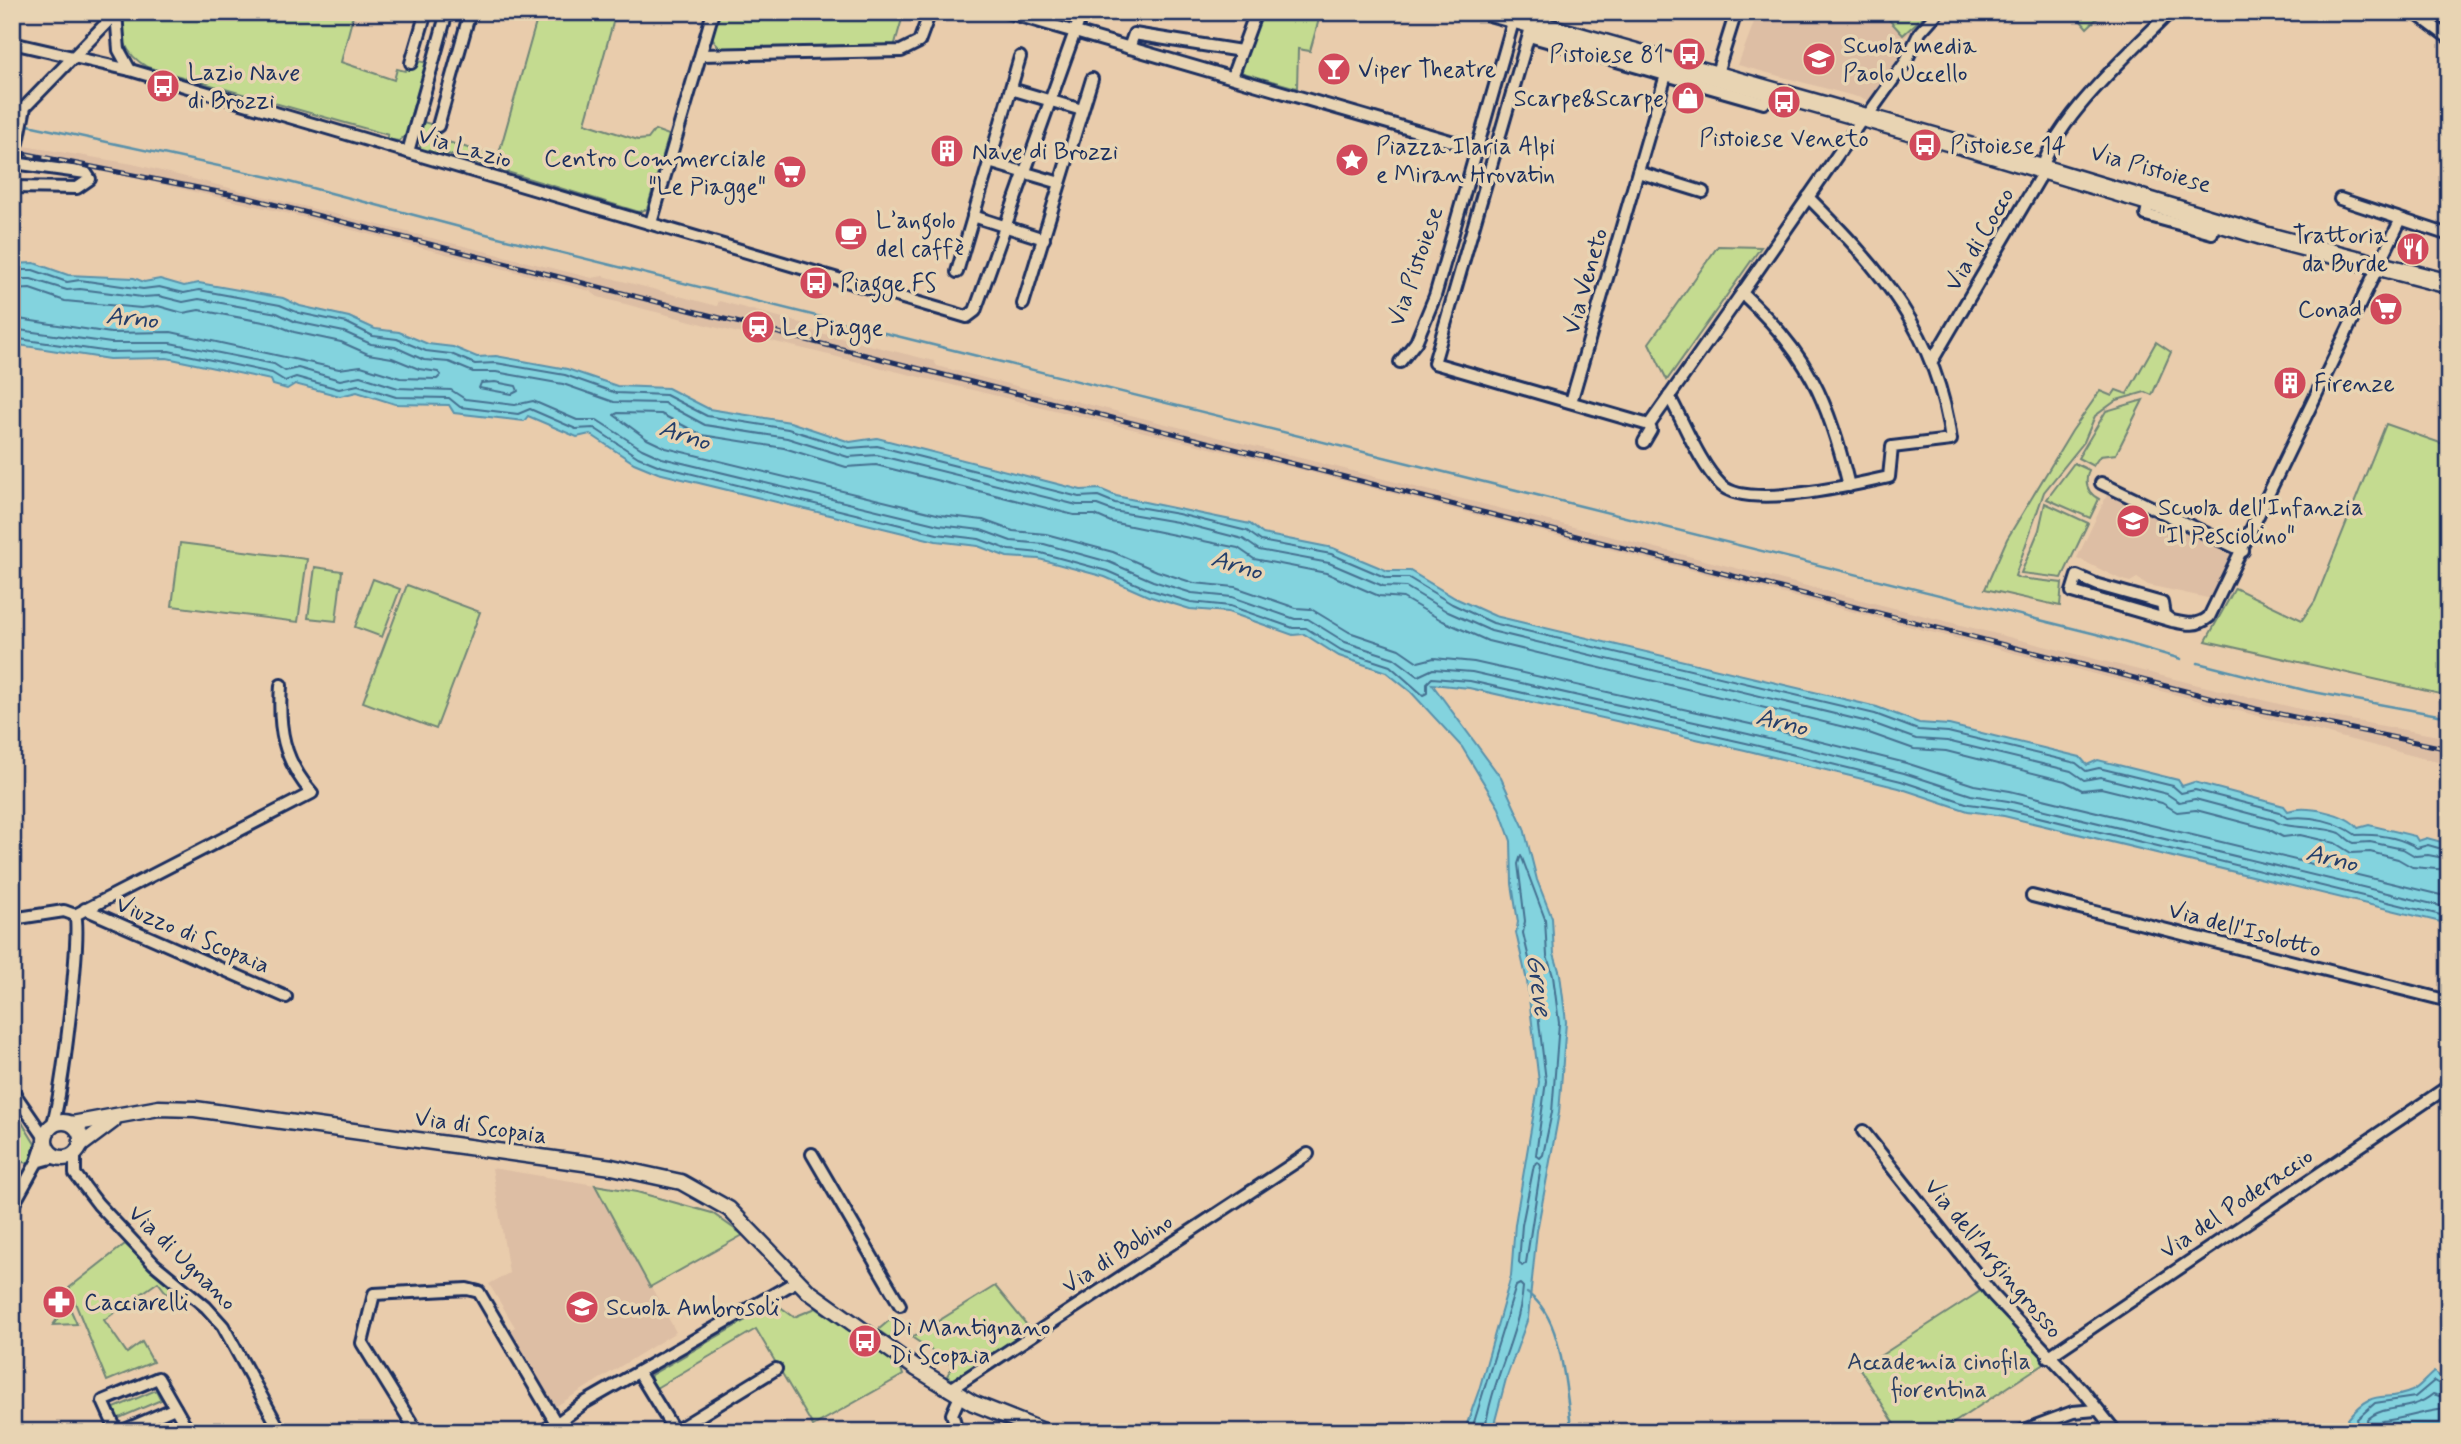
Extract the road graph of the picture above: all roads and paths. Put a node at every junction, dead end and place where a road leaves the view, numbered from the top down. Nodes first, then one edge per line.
1 (426, 12) edge
2 (447, 12) edge
3 (458, 12) edge
4 (713, 12) edge
5 (930, 12) edge
6 (1006, 12) edge
7 (1082, 12) edge
8 (1256, 12) edge
9 (1490, 12) edge
10 (1736, 12) edge
11 (1938, 12) edge
12 (2170, 12) edge
13 (2414, 12) edge
14 (116, 13) edge
15 (470, 14) edge
16 (1516, 14) edge
17 (1074, 32) junction
18 (1529, 36) junction
19 (1554, 37) junction
20 (2449, 38) edge
21 (1508, 42) junction
22 (12, 43) edge
23 (1129, 48) junction
24 (1241, 51) junction
25 (701, 55) junction
26 (75, 57) junction
27 (1020, 57) dead end
28 (433, 62) junction
29 (411, 63) dead end
30 (455, 68) junction
31 (130, 70) junction
32 (1717, 71) junction
33 (1666, 75) junction
34 (1232, 77) junction
35 (1092, 79) dead end
36 (1011, 89) junction
37 (1773, 92) junction
38 (1050, 101) junction
39 (1082, 110) junction
40 (1866, 115) junction
41 (438, 126) dead end
42 (18, 143) dead end
43 (1478, 149) junction
44 (408, 152) junction
45 (17, 159) dead end
46 (989, 162) junction
47 (2042, 166) junction
48 (1638, 172) junction
49 (1024, 173) junction
50 (1060, 183) junction
51 (12, 187) edge
52 (1703, 192) dead end
53 (1808, 197) junction
54 (2340, 200) dead end
55 (1461, 205) junction
56 (1480, 211) junction
57 (974, 216) junction
58 (2399, 221) junction
59 (651, 223) junction
60 (1005, 226) junction
61 (2449, 235) edge
62 (1044, 239) junction
63 (2373, 262) junction
64 (957, 272) dead end
65 (2449, 284) edge
66 (1742, 293) junction
67 (1023, 304) dead end
68 (1932, 361) junction
69 (1400, 362) dead end
70 (1669, 396) junction
71 (1571, 402) junction
72 (1649, 425) junction
73 (1644, 442) dead end
74 (2101, 483) dead end
75 (1849, 486) junction
76 (2243, 551) junction
77 (2172, 621) junction
78 (281, 685) dead end
79 (2032, 896) dead end
80 (80, 912) junction
81 (12, 919) edge
82 (286, 997) dead end
83 (2449, 1001) edge
84 (2449, 1086) edge
85 (12, 1090) edge
86 (58, 1105) junction
87 (120, 1116) junction
88 (71, 1124) junction
89 (1863, 1131) dead end
90 (47, 1135) junction
91 (78, 1150) junction
92 (812, 1154) dead end
93 (1308, 1154) dead end
94 (55, 1157) junction
95 (37, 1162) junction
96 (12, 1208) edge
97 (797, 1281) junction
98 (900, 1305) dead end
99 (2048, 1357) junction
100 (776, 1369) dead end
101 (639, 1373) junction
102 (954, 1393) junction
103 (175, 1408) junction
104 (2096, 1410) junction
105 (558, 1422) junction
106 (675, 1431) edge
107 (118, 1432) edge
108 (188, 1432) edge
109 (281, 1432) edge
110 (416, 1432) edge
111 (541, 1432) edge
112 (567, 1432) edge
113 (958, 1432) edge
114 (1045, 1432) edge
115 (2019, 1432) edge
116 (2116, 1432) edge

1 - 29 street
2 - 28 street
3 - 15 street
4 - 25 street
5 - 25 street
6 - 17 street
7 - 17 street
8 - 24 street
9 - 16 main road, Via Pistoiese
10 - 32 street
11 - 40 street
12 - 47 street, Via di Cocco
13 - 20 street
14 - 26 street
14 - 31 street
15 - 30 street
16 - 18 main road, Via Pistoiese
16 - 21 street, Via Pistoiese
16 - 32 main road, Via Pistoiese
17 - 23 street
17 - 38 street
18 - 19 main road, Via Pistoiese
18 - 21 street
18 - 56 street
19 - 32 main road, Via Pistoiese
19 - 33 street, Via Pistoiese
21 - 43 street, Via Pistoiese
22 - 26 street, Via Lazio
23 - 24 street
23 - 34 street
24 - 34 street
25 - 59 street
26 - 31 street, Via Lazio
26 - 42 street
27 - 36 street
28 - 30 street
28 - 44 street
30 - 41 street
31 - 44 street, Via Lazio
32 - 37 main road, Via Pistoiese
32 - 40 main road, Via Pistoiese
33 - 37 street, Via Pistoiese
33 - 48 street, Via Veneto
34 - 43 street
35 - 39 street
36 - 38 street
36 - 46 street
37 - 40 main road, Via Pistoiese
38 - 39 street
38 - 49 street
39 - 50 street
40 - 47 main road, Via Pistoiese
40 - 53 street
43 - 55 street, Via Pistoiese
44 - 59 street, Via Lazio
45 - 51 street
46 - 49 street
46 - 57 street
47 - 63 main road, Via Pistoiese
47 - 63 main road, Via Pistoiese
47 - 68 street, Via di Cocco
48 - 52 street
48 - 71 street, Via Veneto
49 - 50 street
49 - 60 street
50 - 62 street
53 - 66 street
53 - 68 street
54 - 58 street
55 - 56 street
55 - 69 street, Via Pistoiese
56 - 71 street
57 - 60 street
57 - 64 street
58 - 61 street
58 - 63 street
59 - 60 street, Via Lazio
60 - 62 street
62 - 67 street
63 - 65 main road, Via Pistoiese
63 - 76 street
66 - 70 street
66 - 75 street
68 - 75 street
70 - 72 street
70 - 75 street
71 - 72 street
72 - 73 street
74 - 76 street
76 - 77 street
77 - 77 street
78 - 80 street
79 - 83 street, Via dell'Isolotto
80 - 81 street
80 - 82 street, Viuzzo di Scopaia
80 - 86 street
84 - 99 street, Via del Poderaccio
85 - 90 street
86 - 88 street
86 - 90 street
87 - 88 street, Via di Scopaia
87 - 91 street, Via di Scopaia
87 - 97 street, Via di Scopaia
88 - 90 street
88 - 91 street, Via di Ugnano
89 - 99 street, Via dell'Argingrosso
90 - 94 street
90 - 95 street
91 - 94 street
91 - 109 street, Via di Ugnano
92 - 98 street
93 - 102 street, Via di Bobino
94 - 95 street
95 - 96 street
97 - 101 street
97 - 102 street, Via di Scopaia
99 - 104 street, Via dell'Argingrosso
100 - 106 street
101 - 105 street
101 - 106 street
102 - 113 street
102 - 114 street, Via di Scopaia
103 - 107 street
103 - 107 street
103 - 108 street
104 - 115 street
104 - 116 street, Via dell'Argingrosso
105 - 110 street
105 - 111 street
105 - 112 street

